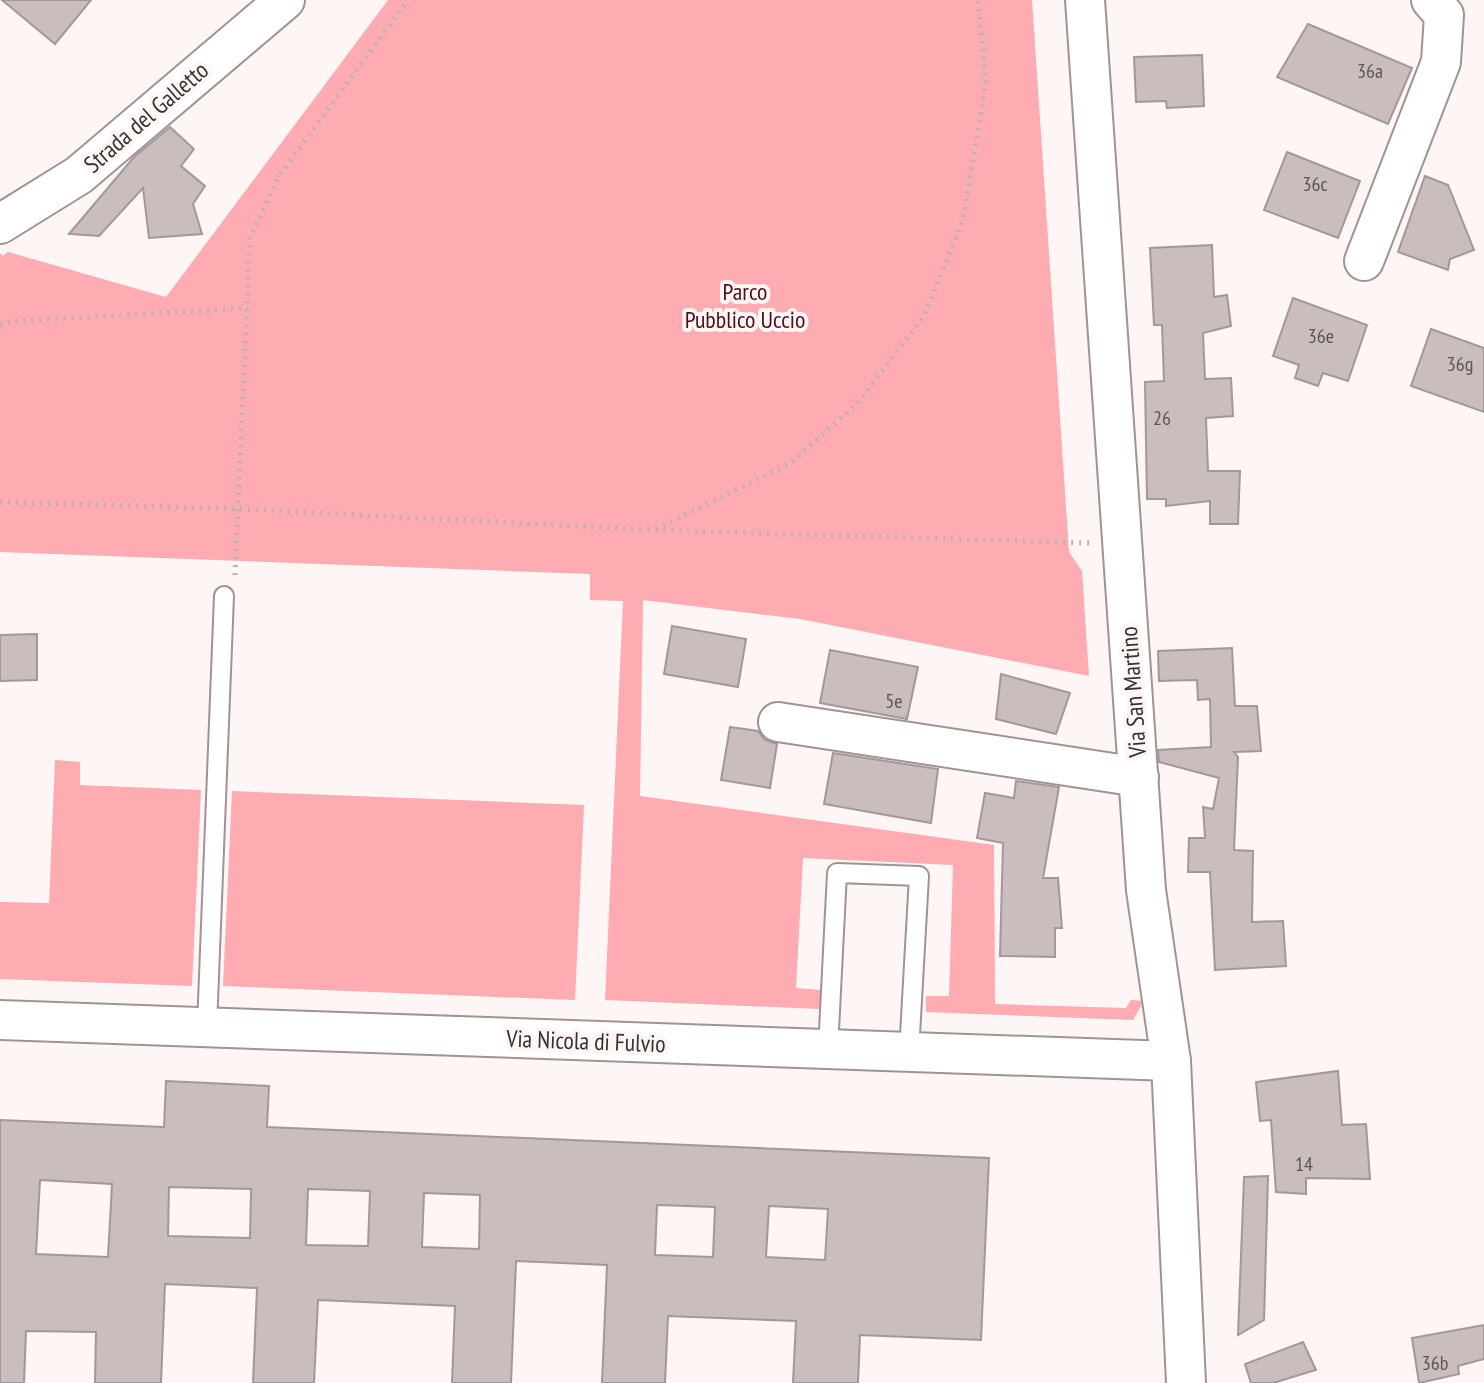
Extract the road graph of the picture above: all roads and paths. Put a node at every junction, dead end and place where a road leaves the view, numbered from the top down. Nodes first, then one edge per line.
1 (285, 0) edge
2 (408, 0) edge
3 (978, 0) edge
4 (1085, 0) edge
5 (1431, 0) edge
6 (0, 224) edge
7 (1364, 261) dead end
8 (248, 308) junction
9 (0, 325) edge
10 (0, 502) edge
11 (240, 509) junction
12 (653, 530) junction
13 (1121, 542) junction
14 (229, 589) joint
15 (778, 722) dead end
16 (1139, 777) junction
17 (0, 1020) edge
18 (207, 1027) junction
19 (828, 1050) junction
20 (909, 1053) junction
21 (1171, 1061) junction
22 (1186, 1383) edge

1 - 6 street, Strada del Galletto
2 - 8 path
3 - 12 path
4 - 13 street, Via San Martino
5 - 7 street
8 - 9 path
8 - 11 path
10 - 11 path
11 - 12 path
11 - 14 path
12 - 13 path
13 - 16 street, Via San Martino
14 - 18 lane
15 - 16 street
16 - 21 street, Via San Martino
17 - 18 street, Via Nicola di Fulvio
18 - 19 street, Via Nicola di Fulvio
19 - 20 street, Via Nicola di Fulvio
19 - 20 lane
20 - 21 street, Via Nicola di Fulvio
21 - 22 street, Via San Martino

